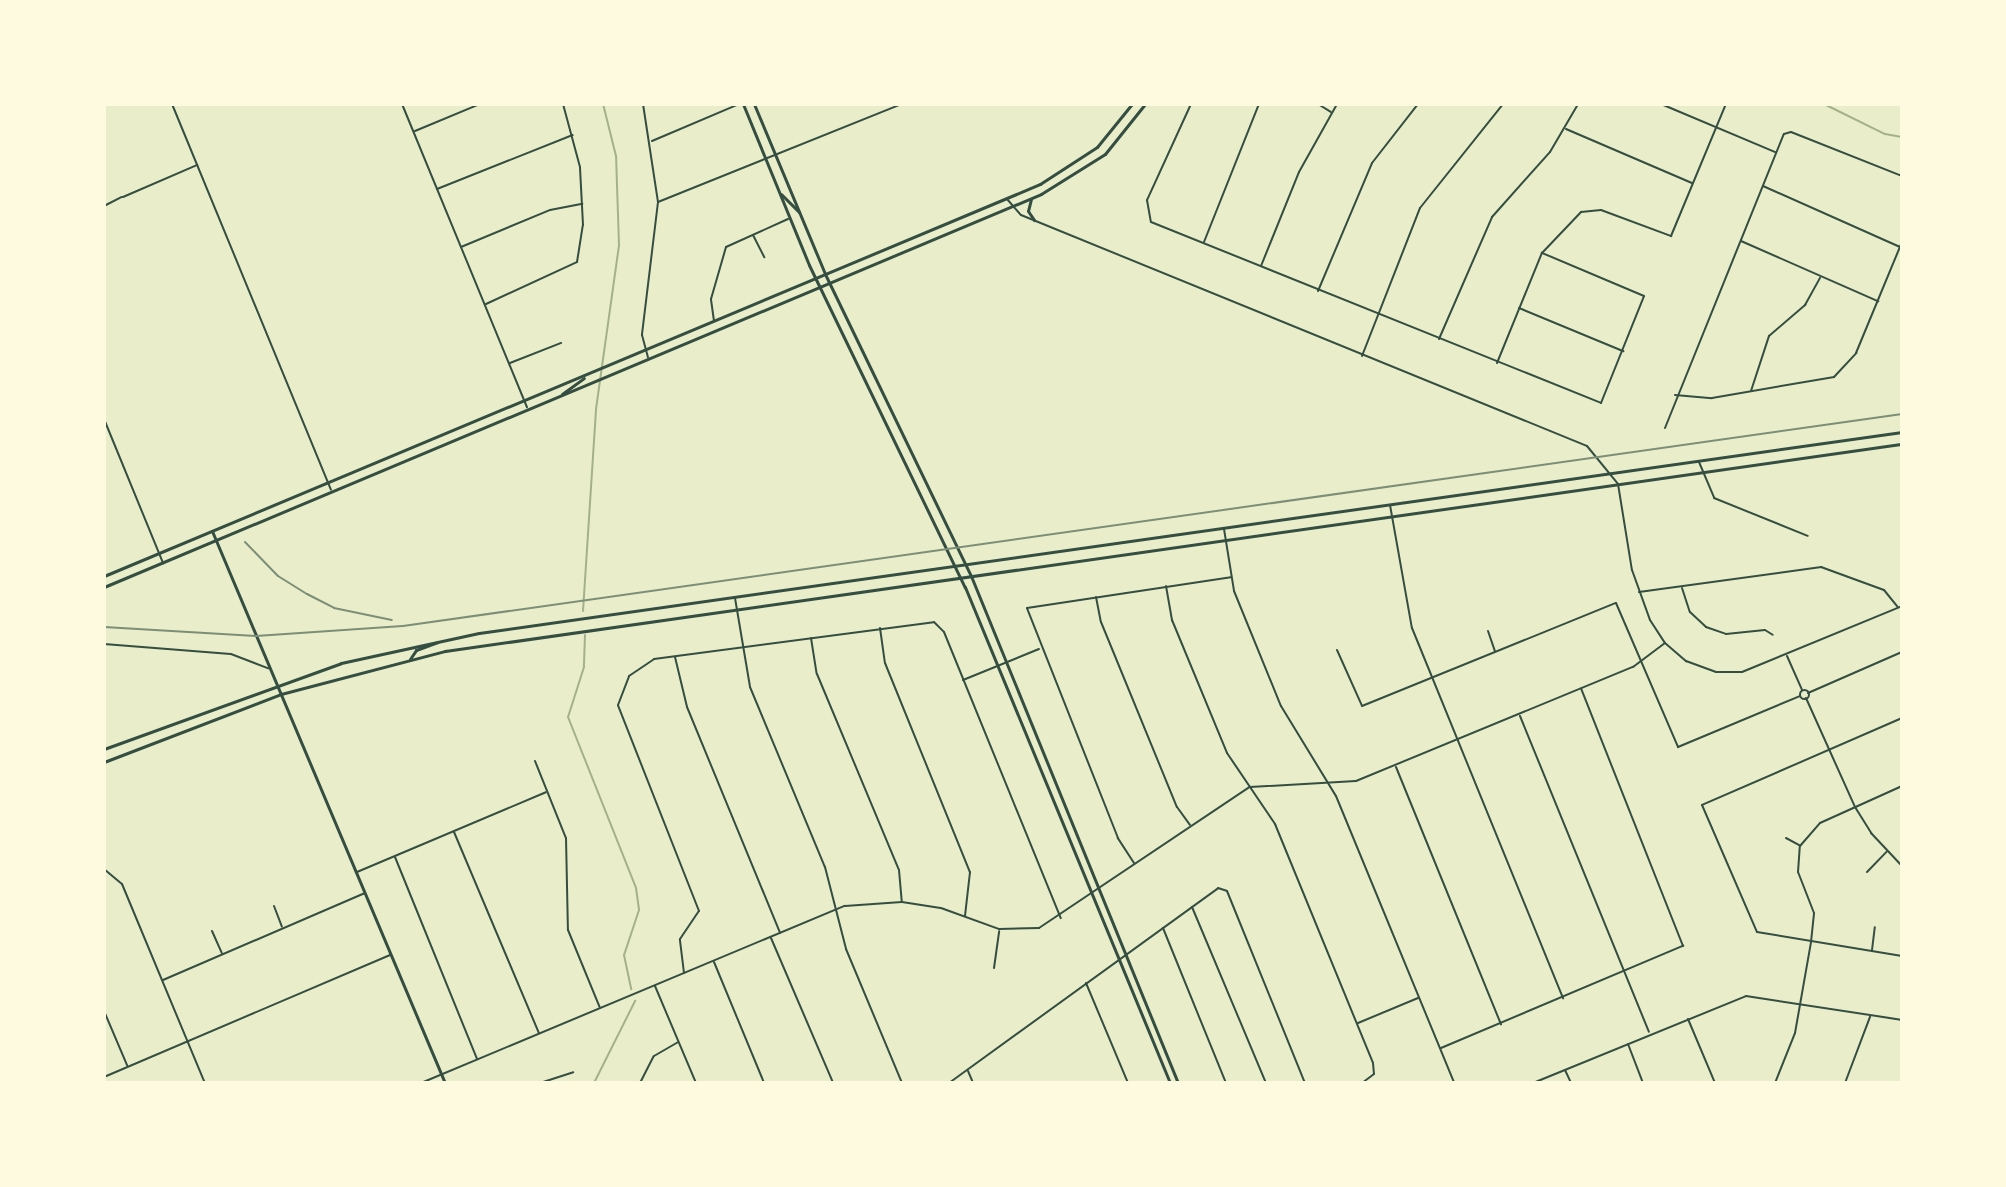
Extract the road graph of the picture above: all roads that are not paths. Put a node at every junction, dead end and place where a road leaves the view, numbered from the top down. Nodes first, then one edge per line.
1 (172, 104) edge
2 (402, 104) edge
3 (480, 104) edge
4 (563, 104) edge
5 (643, 104) edge
6 (741, 104) edge
7 (754, 104) edge
8 (902, 104) edge
9 (1132, 104) edge
10 (1145, 104) edge
11 (1191, 104) edge
12 (1259, 104) edge
13 (1318, 104) edge
14 (1337, 104) edge
15 (1418, 104) edge
16 (1503, 104) edge
17 (1578, 104) edge
18 (1661, 104) edge
19 (1726, 104) edge
20 (1331, 112) junction
21 (1716, 128) junction
22 (1565, 129) junction
23 (413, 132) junction
24 (573, 135) junction
25 (651, 142) junction
26 (1776, 152) junction
27 (776, 157) junction
28 (765, 161) junction
29 (197, 165) junction
30 (1902, 176) edge
31 (1694, 184) junction
32 (1762, 185) junction
33 (436, 189) junction
34 (778, 191) junction
35 (1006, 198) junction
36 (1031, 199) junction
37 (658, 202) junction
38 (582, 204) junction
39 (104, 206) edge
40 (1012, 207) junction
41 (799, 212) junction
42 (789, 219) junction
43 (1034, 220) junction
44 (927, 231) junction
45 (753, 234) junction
46 (932, 240) junction
47 (1740, 241) junction
48 (1902, 242) edge
49 (1204, 243) junction
50 (460, 247) junction
51 (1900, 247) junction
52 (1542, 253) junction
53 (764, 257) dead end
54 (1260, 267) junction
55 (825, 274) junction
56 (816, 278) junction
57 (1820, 278) junction
58 (830, 283) junction
59 (820, 287) junction
60 (1318, 291) junction
61 (1878, 301) junction
62 (484, 305) junction
63 (1519, 308) junction
64 (742, 310) junction
65 (1378, 315) junction
66 (745, 317) junction
67 (714, 321) junction
68 (1438, 340) junction
69 (561, 343) dead end
70 (860, 347) junction
71 (645, 350) junction
72 (852, 351) junction
73 (1625, 351) junction
74 (1362, 356) junction
75 (648, 357) junction
76 (508, 364) junction
77 (1497, 364) junction
78 (594, 371) junction
79 (1751, 392) junction
80 (562, 394) junction
81 (1675, 395) junction
82 (524, 400) junction
83 (889, 405) junction
84 (527, 408) junction
85 (879, 409) junction
86 (104, 419) edge
87 (1665, 428) dead end
88 (1902, 432) edge
89 (1865, 438) junction
90 (1902, 444) edge
91 (1867, 449) junction
92 (388, 456) junction
93 (1699, 461) junction
94 (392, 466) junction
95 (1612, 473) junction
96 (1701, 473) junction
97 (328, 483) junction
98 (1618, 484) junction
99 (313, 489) junction
100 (331, 491) junction
101 (316, 498) junction
102 (1390, 504) junction
103 (1312, 515) junction
104 (1392, 516) junction
105 (1313, 527) junction
106 (1224, 528) junction
107 (212, 531) junction
108 (1808, 536) dead end
109 (1226, 540) junction
110 (216, 541) junction
111 (159, 553) junction
112 (163, 563) junction
113 (965, 564) junction
114 (955, 565) junction
115 (104, 576) edge
116 (971, 576) junction
117 (961, 577) junction
118 (1231, 577) junction
119 (1166, 586) junction
120 (1682, 586) junction
121 (104, 587) edge
122 (1639, 592) junction
123 (1096, 596) junction
124 (734, 597) junction
125 (1900, 607) edge
126 (736, 608) junction
127 (880, 627) junction
128 (492, 631) junction
129 (1488, 631) dead end
130 (1773, 635) dead end
131 (811, 637) junction
132 (445, 639) junction
133 (495, 643) junction
134 (1665, 643) junction
135 (104, 644) edge
136 (742, 646) junction
137 (1040, 648) junction
138 (1337, 650) dead end
139 (1496, 652) junction
140 (1902, 652) edge
141 (1787, 655) junction
142 (675, 656) junction
143 (410, 659) junction
144 (1006, 663) junction
145 (1641, 663) junction
146 (998, 666) junction
147 (270, 669) junction
148 (1433, 678) junction
149 (963, 680) junction
150 (276, 684) junction
151 (1581, 689) junction
152 (1802, 690) junction
153 (1808, 693) junction
154 (281, 694) junction
155 (1800, 696) junction
156 (1806, 698) junction
157 (1520, 715) junction
158 (1902, 718) edge
159 (1458, 740) junction
160 (104, 749) edge
161 (1832, 749) junction
162 (535, 761) dead end
163 (104, 762) edge
164 (1395, 766) junction
165 (1329, 785) junction
166 (1902, 786) edge
167 (1250, 787) junction
168 (548, 792) junction
169 (1855, 807) junction
170 (1190, 825) junction
171 (454, 832) junction
172 (1786, 838) dead end
173 (104, 843) edge
174 (1800, 846) junction
175 (1886, 852) junction
176 (395, 857) junction
177 (1135, 864) junction
178 (1902, 866) edge
179 (104, 869) edge
180 (1867, 872) dead end
181 (356, 873) junction
182 (1100, 890) junction
183 (364, 894) junction
184 (1093, 895) junction
185 (902, 902) junction
186 (274, 906) dead end
187 (1192, 906) junction
188 (837, 909) junction
189 (965, 916) junction
190 (1061, 918) junction
191 (1162, 927) junction
192 (1875, 927) dead end
193 (283, 928) junction
194 (999, 929) junction
195 (212, 931) dead end
196 (780, 933) junction
197 (771, 937) junction
198 (1811, 942) junction
199 (1872, 951) junction
200 (222, 954) junction
201 (1126, 954) junction
202 (390, 955) junction
203 (1902, 956) edge
204 (1119, 959) junction
205 (713, 961) junction
206 (994, 968) dead end
207 (1625, 972) junction
208 (684, 973) junction
209 (162, 980) junction
210 (1086, 982) junction
211 (655, 985) junction
212 (1419, 998) junction
213 (1563, 998) junction
214 (1801, 1005) junction
215 (600, 1008) junction
216 (104, 1011) edge
217 (1870, 1016) junction
218 (1687, 1018) junction
219 (1902, 1020) edge
220 (1357, 1024) junction
221 (1501, 1024) junction
222 (539, 1033) junction
223 (1650, 1033) junction
224 (188, 1040) junction
225 (679, 1041) junction
226 (1627, 1043) junction
227 (1440, 1049) junction
228 (477, 1059) junction
229 (127, 1066) junction
230 (968, 1070) junction
231 (1565, 1070) junction
232 (573, 1072) dead end
233 (442, 1074) junction
234 (104, 1077) edge
235 (205, 1083) edge
236 (421, 1083) edge
237 (445, 1083) edge
238 (540, 1083) edge
239 (640, 1083) edge
240 (696, 1083) edge
241 (764, 1083) edge
242 (833, 1083) edge
243 (902, 1083) edge
244 (949, 1083) edge
245 (973, 1083) edge
246 (1128, 1083) edge
247 (1170, 1083) edge
248 (1178, 1083) edge
249 (1226, 1083) edge
250 (1266, 1083) edge
251 (1305, 1083) edge
252 (1362, 1083) edge
253 (1454, 1083) edge
254 (1533, 1083) edge
255 (1571, 1083) edge
256 (1643, 1083) edge
257 (1715, 1083) edge
258 (1775, 1083) edge
259 (1845, 1083) edge

1 - 29 street
2 - 23 street
3 - 23 street
4 - 24 street
5 - 25 street
6 - 25 street
6 - 28 main road
7 - 27 main road
8 - 27 street
9 - 35 main road
10 - 36 main road
11 - 49 street
12 - 49 street
13 - 20 street
14 - 20 street
15 - 60 street
16 - 65 street
17 - 22 street
18 - 21 street
19 - 21 street
20 - 54 street
21 - 26 street
21 - 31 street
22 - 31 street
22 - 68 street
23 - 33 street
24 - 33 street
24 - 38 street
25 - 37 street
26 - 30 street
26 - 32 street
27 - 28 street
27 - 41 main road
28 - 34 main road
28 - 37 street
29 - 39 street
29 - 97 street
31 - 52 street
32 - 47 street
32 - 51 street
33 - 50 street
34 - 41 main road
34 - 42 main road
35 - 40 street
35 - 44 main road
36 - 40 main road
36 - 43 main road
37 - 71 street
38 - 50 street
38 - 62 street
40 - 43 street
40 - 46 main road
41 - 55 main road
42 - 45 street
42 - 56 main road
43 - 74 street
44 - 46 main road
44 - 55 main road
45 - 53 street
45 - 67 street
46 - 58 main road
47 - 57 street
47 - 81 street
48 - 51 street
49 - 54 street
50 - 62 street
51 - 61 street
52 - 63 street
52 - 73 street
54 - 60 street
55 - 56 main road
55 - 58 main road
56 - 59 main road
56 - 64 main road
57 - 61 street
57 - 79 street
58 - 59 main road
58 - 70 main road
59 - 66 main road
59 - 72 main road
60 - 65 street
61 - 79 street
62 - 76 street
63 - 73 street
63 - 77 street
64 - 66 main road
64 - 67 main road
65 - 68 street
65 - 74 street
66 - 75 main road
67 - 71 main road
68 - 77 street
69 - 76 street
70 - 72 main road
70 - 83 main road
71 - 75 street
71 - 78 main road
72 - 85 main road
73 - 77 street
74 - 95 street
75 - 80 main road
76 - 82 street
78 - 80 main road
78 - 82 main road
79 - 81 street
80 - 84 main road
81 - 87 street
82 - 84 street
82 - 92 main road
83 - 85 main road
83 - 113 main road
84 - 94 main road
85 - 114 main road
86 - 111 street
88 - 89 main road
89 - 91 main road
89 - 93 main road
90 - 91 main road
91 - 96 main road
92 - 94 main road
92 - 97 main road
93 - 95 main road
93 - 96 street
94 - 100 main road
95 - 98 street
95 - 102 main road
96 - 98 main road
96 - 108 street
97 - 99 main road
97 - 100 street
98 - 104 main road
98 - 122 street
99 - 101 main road
99 - 107 main road
100 - 101 main road
101 - 110 main road
102 - 103 main road
102 - 104 street
103 - 105 main road
103 - 106 main road
104 - 105 main road
104 - 148 street
105 - 109 main road
106 - 109 street
106 - 113 main road
107 - 110 main road
107 - 111 main road
109 - 116 main road
109 - 118 street
110 - 112 main road
110 - 147 main road
111 - 112 street
111 - 115 main road
112 - 121 main road
113 - 114 main road
113 - 116 main road
114 - 117 main road
114 - 124 main road
116 - 117 main road
116 - 144 main road
117 - 126 main road
117 - 146 main road
118 - 119 street
118 - 165 street
119 - 123 street
119 - 167 street
120 - 122 street
120 - 125 street
120 - 130 street
122 - 134 street
123 - 137 street
123 - 170 street
124 - 126 street
124 - 128 main road
125 - 141 street
126 - 133 main road
126 - 136 street
127 - 131 street
127 - 149 street
127 - 189 street
128 - 132 main road
128 - 133 main road
129 - 139 street
131 - 136 street
131 - 185 street
132 - 143 main road
132 - 150 main road
133 - 143 main road
134 - 141 street
134 - 145 street
135 - 147 street
136 - 142 street
136 - 188 street
137 - 144 street
137 - 177 street
138 - 148 street
139 - 145 street
139 - 148 street
140 - 153 street
141 - 152 street
142 - 196 street
142 - 208 street
143 - 154 main road
144 - 146 street
144 - 182 main road
145 - 151 street
145 - 155 street
146 - 149 street
146 - 184 main road
147 - 150 main road
148 - 159 street
149 - 190 street
150 - 154 main road
150 - 160 main road
151 - 157 street
151 - 207 street
152 - 153 street
152 - 155 street
153 - 156 street
154 - 163 main road
154 - 181 main road
155 - 156 street
156 - 161 street
157 - 159 street
157 - 207 street
158 - 161 street
159 - 164 street
159 - 213 street
161 - 169 street
161 - 198 street
162 - 168 street
164 - 165 street
164 - 221 street
165 - 167 street
165 - 212 street
166 - 169 street
167 - 170 street
167 - 220 street
168 - 171 street
168 - 215 street
169 - 174 street
169 - 175 street
170 - 177 street
171 - 176 street
171 - 222 street
172 - 174 street
173 - 179 street
174 - 198 street
175 - 178 street
175 - 180 street
176 - 181 street
176 - 228 street
177 - 182 street
179 - 209 street
181 - 183 main road
182 - 184 street
182 - 201 main road
183 - 193 street
183 - 202 main road
184 - 190 street
184 - 204 main road
185 - 188 street
185 - 189 street
186 - 193 street
187 - 191 street
187 - 250 street
187 - 251 street
188 - 196 street
188 - 243 street
189 - 194 street
190 - 194 street
191 - 201 street
191 - 249 street
192 - 199 street
193 - 200 street
194 - 206 street
195 - 200 street
196 - 197 street
197 - 205 street
197 - 242 street
198 - 199 street
198 - 214 street
199 - 203 street
200 - 209 street
201 - 204 street
201 - 248 main road
202 - 224 street
202 - 233 main road
204 - 210 street
204 - 247 main road
205 - 208 street
205 - 241 street
207 - 213 street
207 - 223 street
208 - 211 street
209 - 224 street
210 - 230 street
210 - 246 street
211 - 215 street
211 - 225 street
212 - 220 street
212 - 227 street
213 - 221 street
214 - 217 street
214 - 218 street
214 - 258 street
215 - 222 street
216 - 229 street
217 - 219 street
217 - 259 street
218 - 223 street
218 - 257 street
220 - 252 street
221 - 227 street
222 - 228 street
223 - 226 street
224 - 229 street
224 - 235 street
225 - 239 street
225 - 240 street
226 - 231 street
226 - 256 street
227 - 253 street
228 - 233 street
229 - 234 street
230 - 244 street
230 - 245 street
231 - 254 street
231 - 255 street
232 - 238 street
233 - 236 street
233 - 237 main road

